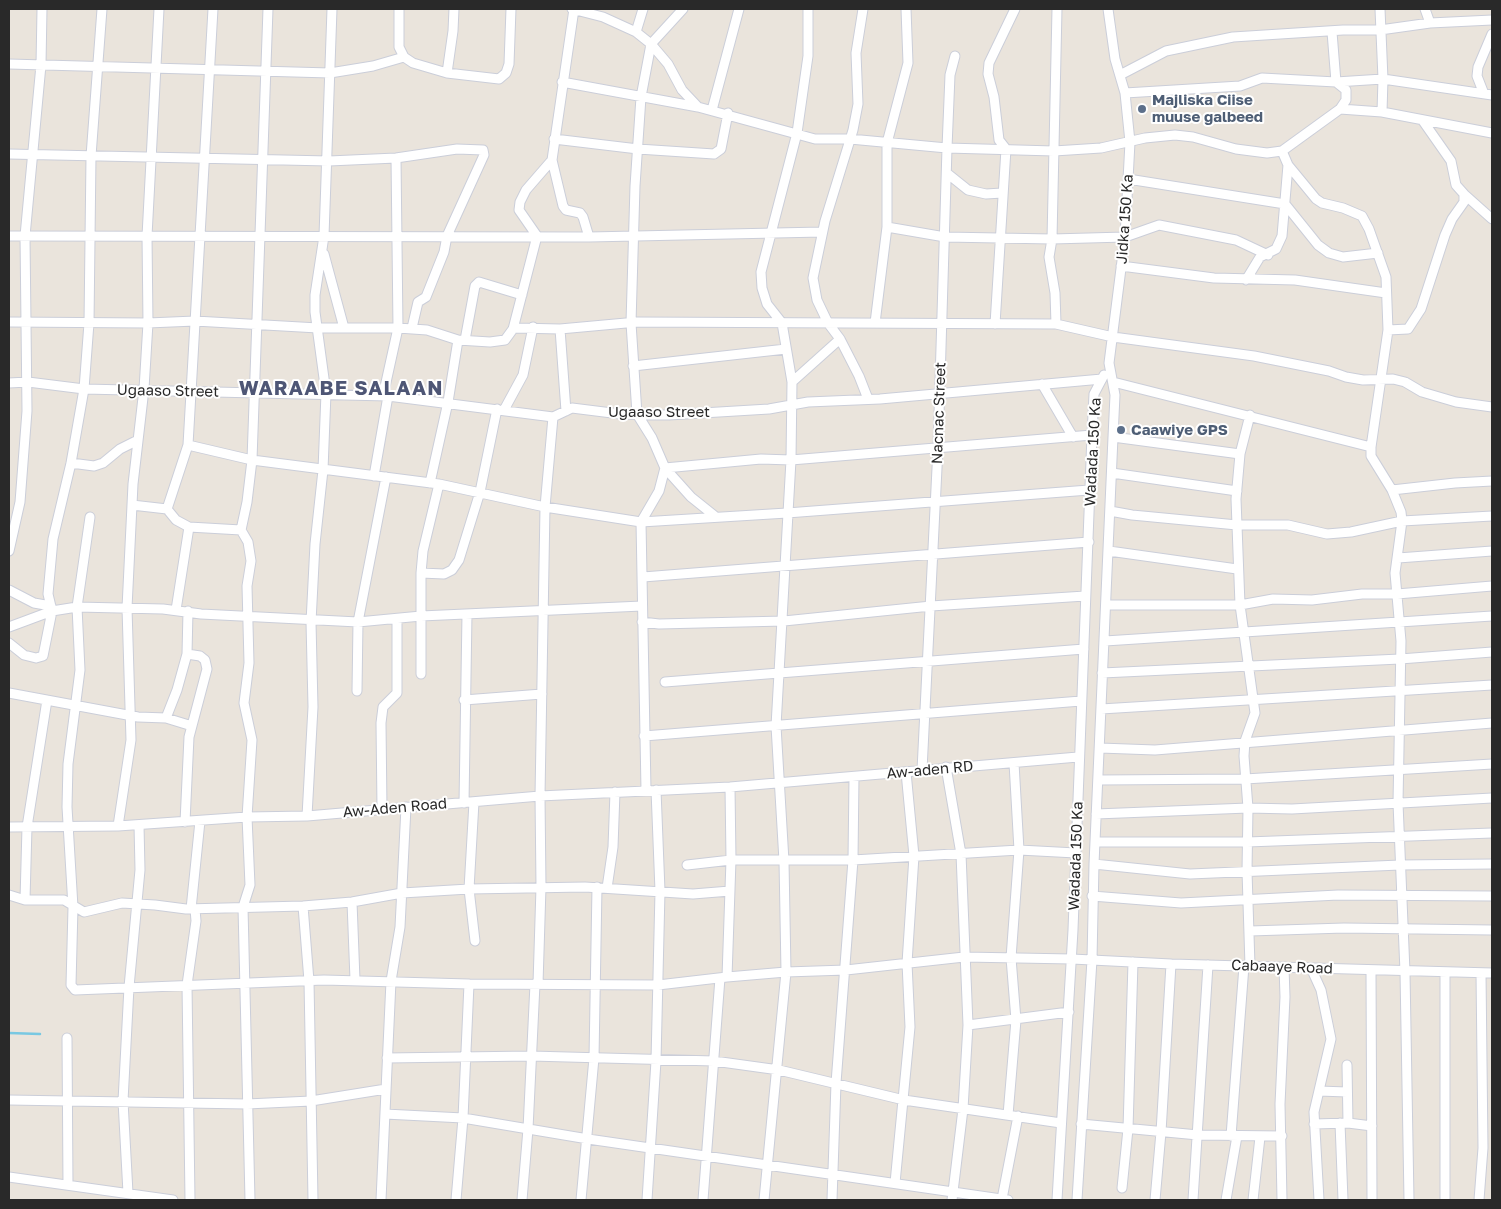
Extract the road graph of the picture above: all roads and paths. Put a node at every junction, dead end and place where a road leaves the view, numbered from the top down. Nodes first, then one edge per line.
1 (42, 9) edge
2 (102, 9) edge
3 (159, 9) edge
4 (213, 9) edge
5 (268, 9) edge
6 (332, 9) edge
7 (398, 9) edge
8 (454, 9) edge
9 (510, 9) edge
10 (573, 9) edge
11 (643, 9) edge
12 (683, 9) edge
13 (739, 9) edge
14 (808, 9) edge
15 (863, 9) edge
16 (906, 9) edge
17 (1015, 9) edge
18 (1057, 9) edge
19 (1108, 9) edge
20 (1380, 9) edge
21 (1425, 9) edge
22 (1492, 20) edge
23 (1430, 23) junction
24 (1380, 30) junction
25 (636, 32) junction
26 (1332, 32) junction
27 (1492, 34) edge
28 (651, 44) junction
29 (955, 56) dead end
30 (404, 57) junction
31 (9, 64) edge
32 (41, 65) junction
33 (99, 67) junction
34 (157, 68) junction
35 (210, 68) junction
36 (266, 72) junction
37 (447, 73) junction
38 (330, 74) junction
39 (1120, 75) junction
40 (1383, 80) junction
41 (562, 82) junction
42 (1336, 82) junction
43 (1125, 93) junction
44 (1488, 95) edge
45 (641, 97) junction
46 (698, 107) junction
47 (1340, 109) junction
48 (712, 110) junction
49 (1382, 112) junction
50 (728, 113) junction
51 (1423, 121) junction
52 (796, 133) junction
53 (1492, 133) edge
54 (554, 139) junction
55 (850, 139) junction
56 (1130, 142) junction
57 (887, 143) junction
58 (947, 148) junction
59 (638, 149) junction
60 (1006, 149) junction
61 (1054, 151) junction
62 (1282, 151) junction
63 (9, 154) edge
64 (34, 155) junction
65 (91, 156) junction
66 (152, 157) junction
67 (205, 158) junction
68 (396, 158) junction
69 (263, 159) junction
70 (328, 160) junction
71 (552, 160) junction
72 (1288, 165) junction
73 (948, 174) junction
74 (1128, 179) junction
75 (1002, 193) junction
76 (1464, 194) junction
77 (1285, 204) junction
78 (1492, 219) edge
79 (887, 227) junction
80 (772, 232) junction
81 (822, 232) junction
82 (9, 236) edge
83 (25, 236) junction
84 (88, 236) junction
85 (147, 236) junction
86 (200, 236) junction
87 (260, 236) junction
88 (324, 236) junction
89 (396, 236) junction
90 (447, 236) junction
91 (537, 236) junction
92 (635, 236) junction
93 (589, 237) junction
94 (945, 237) junction
95 (1000, 237) junction
96 (1125, 237) junction
97 (1052, 239) junction
98 (323, 251) junction
99 (1378, 253) junction
100 (1268, 254) junction
101 (1121, 266) junction
102 (1246, 280) junction
103 (1386, 293) junction
104 (522, 295) junction
105 (195, 321) junction
106 (9, 322) edge
107 (25, 323) junction
108 (89, 323) junction
109 (148, 323) junction
110 (631, 323) junction
111 (782, 323) junction
112 (828, 323) junction
113 (875, 323) junction
114 (995, 324) junction
115 (1056, 324) junction
116 (256, 325) junction
117 (942, 325) junction
118 (533, 327) junction
119 (318, 328) junction
120 (344, 328) junction
121 (398, 328) junction
122 (412, 328) junction
123 (513, 329) junction
124 (560, 329) junction
125 (1388, 330) junction
126 (1113, 337) junction
127 (840, 339) junction
128 (461, 340) junction
129 (786, 349) junction
130 (1109, 363) junction
131 (633, 366) junction
132 (1102, 379) junction
133 (1381, 379) junction
134 (28, 382) junction
135 (792, 382) junction
136 (1113, 382) junction
137 (9, 383) edge
138 (1042, 384) junction
139 (84, 389) junction
140 (144, 389) junction
141 (191, 392) junction
142 (253, 392) junction
143 (326, 393) junction
144 (940, 394) junction
145 (386, 396) junction
146 (868, 399) junction
147 (448, 402) junction
148 (791, 406) junction
149 (1492, 407) edge
150 (500, 409) junction
151 (566, 411) junction
152 (637, 414) junction
153 (1250, 415) junction
154 (553, 417) junction
155 (1092, 435) junction
156 (1073, 437) junction
157 (1113, 437) junction
158 (138, 440) junction
159 (188, 445) junction
160 (1371, 447) junction
161 (938, 448) junction
162 (1240, 454) junction
163 (252, 460) junction
164 (791, 460) junction
165 (71, 463) junction
166 (665, 468) junction
167 (323, 470) junction
168 (1112, 473) junction
169 (374, 476) junction
170 (386, 477) junction
171 (1492, 481) edge
172 (435, 483) junction
173 (1089, 490) junction
174 (1392, 490) junction
175 (1237, 491) junction
176 (480, 492) junction
177 (936, 501) junction
178 (132, 505) junction
179 (545, 507) junction
180 (166, 509) junction
181 (1110, 511) junction
182 (787, 513) junction
183 (1492, 516) edge
184 (90, 517) dead end
185 (716, 517) junction
186 (1402, 521) junction
187 (641, 522) junction
188 (1237, 525) junction
189 (189, 527) junction
190 (241, 530) junction
191 (1089, 542) junction
192 (9, 551) edge
193 (1109, 551) junction
194 (1492, 551) edge
195 (934, 554) junction
196 (1398, 558) junction
197 (785, 567) junction
198 (1237, 569) junction
199 (421, 573) junction
200 (642, 577) junction
201 (1492, 586) edge
202 (9, 590) edge
203 (1397, 594) junction
204 (1085, 596) junction
205 (1107, 605) junction
206 (1240, 605) junction
207 (642, 606) junction
208 (931, 606) junction
209 (76, 607) junction
210 (51, 608) junction
211 (127, 608) junction
212 (176, 610) junction
213 (543, 610) junction
214 (188, 611) junction
215 (467, 614) junction
216 (421, 616) junction
217 (1492, 616) edge
218 (247, 617) junction
219 (397, 619) junction
220 (784, 621) junction
221 (1400, 621) junction
222 (311, 622) junction
223 (358, 622) junction
224 (642, 622) junction
225 (9, 627) edge
226 (1243, 632) junction
227 (1105, 641) junction
228 (9, 643) edge
229 (1084, 649) junction
230 (1492, 652) edge
231 (187, 654) junction
232 (1400, 659) junction
233 (928, 660) junction
234 (1250, 664) junction
235 (781, 673) junction
236 (1102, 673) junction
237 (421, 674) dead end
238 (666, 682) dead end
239 (1492, 684) edge
240 (357, 691) dead end
241 (1400, 691) junction
242 (9, 693) edge
243 (542, 694) junction
244 (1253, 698) junction
245 (47, 700) junction
246 (464, 700) junction
247 (1080, 702) junction
248 (75, 705) junction
249 (1101, 710) junction
250 (925, 714) junction
251 (130, 715) junction
252 (166, 718) junction
253 (1492, 723) edge
254 (192, 726) junction
255 (776, 726) junction
256 (1399, 730) junction
257 (644, 736) junction
258 (1245, 741) junction
259 (1100, 748) junction
260 (1078, 757) junction
261 (1014, 763) junction
262 (1492, 764) edge
263 (946, 768) junction
264 (1399, 768) junction
265 (922, 770) junction
266 (906, 772) junction
267 (854, 777) junction
268 (1245, 779) junction
269 (1098, 780) junction
270 (781, 783) junction
271 (730, 787) junction
272 (646, 790) junction
273 (656, 790) junction
274 (615, 792) junction
275 (540, 796) junction
276 (1492, 798) edge
277 (469, 803) junction
278 (1398, 803) junction
279 (406, 807) junction
280 (1248, 808) junction
281 (382, 809) junction
282 (1096, 814) junction
283 (307, 816) junction
284 (247, 817) junction
285 (200, 821) junction
286 (185, 822) junction
287 (139, 825) junction
288 (118, 826) junction
289 (9, 827) edge
290 (27, 827) junction
291 (68, 827) junction
292 (1492, 833) edge
293 (1399, 836) junction
294 (1095, 842) junction
295 (1247, 842) junction
296 (1018, 850) junction
297 (1076, 853) junction
298 (961, 854) junction
299 (914, 856) junction
300 (731, 860) junction
301 (853, 860) junction
302 (784, 861) junction
303 (1094, 864) junction
304 (1492, 864) edge
305 (687, 865) dead end
306 (1400, 865) junction
307 (1247, 871) junction
308 (541, 887) junction
309 (597, 887) junction
310 (607, 888) junction
311 (470, 889) junction
312 (660, 890) junction
313 (402, 892) junction
314 (730, 892) junction
315 (9, 895) edge
316 (1092, 896) junction
317 (1492, 896) edge
318 (1402, 898) junction
319 (25, 900) junction
320 (1248, 900) junction
321 (352, 902) junction
322 (138, 904) junction
323 (73, 906) junction
324 (303, 906) junction
325 (243, 907) junction
326 (193, 909) junction
327 (1404, 928) junction
328 (1492, 930) edge
329 (1250, 931) junction
330 (475, 941) dead end
331 (964, 957) junction
332 (1011, 958) junction
333 (1072, 958) junction
334 (1092, 960) junction
335 (1133, 962) junction
336 (907, 964) junction
337 (1171, 964) junction
338 (1208, 965) junction
339 (1247, 966) junction
340 (1284, 967) junction
341 (1311, 968) junction
342 (846, 970) junction
343 (1371, 970) junction
344 (786, 972) junction
345 (1405, 972) junction
346 (1445, 972) junction
347 (1481, 973) junction
348 (1492, 973) edge
349 (724, 977) junction
350 (355, 980) junction
351 (309, 981) junction
352 (391, 981) junction
353 (468, 984) junction
354 (536, 984) junction
355 (246, 985) junction
356 (658, 985) junction
357 (187, 986) junction
358 (595, 986) junction
359 (129, 987) junction
360 (1069, 1012) junction
361 (1016, 1020) junction
362 (968, 1025) junction
363 (67, 1038) dead end
364 (531, 1056) junction
365 (466, 1057) junction
366 (387, 1058) junction
367 (594, 1058) junction
368 (656, 1061) junction
369 (714, 1061) junction
370 (1347, 1065) dead end
371 (779, 1070) junction
372 (836, 1083) junction
373 (386, 1089) junction
374 (1319, 1091) junction
375 (1347, 1092) junction
376 (9, 1100) edge
377 (904, 1100) junction
378 (67, 1101) junction
379 (124, 1101) junction
380 (311, 1101) junction
381 (188, 1102) junction
382 (247, 1104) junction
383 (962, 1109) junction
384 (385, 1114) junction
385 (1008, 1115) junction
386 (1018, 1116) junction
387 (463, 1118) junction
388 (1061, 1123) junction
389 (1344, 1123) junction
390 (1081, 1124) junction
391 (1314, 1124) junction
392 (1372, 1126) junction
393 (528, 1129) junction
394 (1128, 1129) junction
395 (1162, 1132) junction
396 (1198, 1135) junction
397 (1234, 1136) junction
398 (1282, 1136) junction
399 (1260, 1137) junction
400 (588, 1139) junction
401 (651, 1148) junction
402 (708, 1156) junction
403 (768, 1165) junction
404 (833, 1175) junction
405 (9, 1177) edge
406 (894, 1183) junction
407 (68, 1185) junction
408 (1122, 1188) dead end
409 (128, 1193) junction
410 (953, 1196) edge
411 (173, 1200) edge
412 (190, 1200) edge
413 (250, 1200) edge
414 (313, 1200) edge
415 (381, 1200) edge
416 (456, 1200) edge
417 (522, 1200) edge
418 (581, 1200) edge
419 (647, 1200) edge
420 (703, 1200) edge
421 (764, 1200) edge
422 (832, 1200) edge
423 (1005, 1200) edge
424 (1057, 1200) edge
425 (1077, 1200) edge
426 (1155, 1200) edge
427 (1193, 1200) edge
428 (1226, 1200) edge
429 (1253, 1200) edge
430 (1282, 1200) edge
431 (1319, 1200) edge
432 (1343, 1200) edge
433 (1372, 1200) edge
434 (1409, 1200) edge
435 (1445, 1200) edge
436 (1479, 1200) edge

1 - 32 street
2 - 33 street
3 - 34 street
4 - 35 street
5 - 36 street
6 - 38 street
7 - 30 street
8 - 37 street
9 - 37 street
10 - 25 street
10 - 41 street
11 - 25 street
12 - 28 street
13 - 48 street
14 - 52 street
15 - 55 street
16 - 57 street
17 - 60 street
18 - 61 street
19 - 39 street, Jidka 150 Ka
20 - 24 street
21 - 23 street
22 - 23 street
23 - 24 street
24 - 26 street
24 - 40 street
25 - 28 street
26 - 39 street
26 - 42 street
27 - 44 street
28 - 45 street
28 - 46 street
29 - 58 street, Nacnac Street
30 - 37 street
30 - 38 street
31 - 32 street
32 - 33 street
32 - 64 street
33 - 34 street
33 - 65 street
34 - 35 street
34 - 66 street
35 - 36 street
35 - 67 street
36 - 38 street
36 - 69 street
38 - 70 street
39 - 43 street, Jidka 150 Ka
40 - 42 street
40 - 44 street
40 - 49 street
41 - 45 street
41 - 54 street
42 - 43 street
42 - 47 street
43 - 56 street, Jidka 150 Ka
45 - 46 street
45 - 59 street
46 - 48 street
47 - 49 street
47 - 62 street
48 - 50 street
49 - 51 street
50 - 52 street
50 - 59 street
51 - 53 street
51 - 76 street
52 - 55 street
52 - 80 street
54 - 59 street
54 - 71 street
55 - 57 street
55 - 81 street
56 - 61 street
56 - 62 street
56 - 74 street, Jidka 150 Ka
57 - 58 street
57 - 79 street
58 - 60 street
58 - 73 street, Nacnac Street
59 - 92 street
60 - 61 street
60 - 75 street
61 - 97 street
62 - 72 street
63 - 64 street
64 - 65 street
64 - 83 street
65 - 66 street
65 - 84 street
66 - 67 street
66 - 85 street
67 - 69 street
67 - 86 street
68 - 70 street
68 - 89 street
68 - 90 street
69 - 70 street
69 - 87 street
70 - 88 street
71 - 91 street
71 - 93 street
72 - 77 street
72 - 99 street
73 - 75 street
73 - 94 street, Nacnac Street
74 - 77 street
74 - 96 street, Jidka 150 Ka
75 - 95 street
76 - 78 street
76 - 125 street
77 - 99 street
77 - 100 street
79 - 94 street
79 - 113 street
80 - 81 street
80 - 92 street
80 - 111 street
81 - 112 street
82 - 83 street
83 - 84 street
83 - 107 street
84 - 85 street
84 - 108 street
85 - 86 street
85 - 109 street
86 - 87 street
86 - 105 street
87 - 88 street
87 - 116 street
88 - 89 street
88 - 98 street
89 - 90 street
89 - 121 street
90 - 91 street
90 - 122 street
91 - 93 street
91 - 104 street
92 - 93 street
92 - 110 street
94 - 95 street
94 - 117 street, Nacnac Street
95 - 97 street
95 - 114 street
96 - 97 street
96 - 100 street
96 - 101 street, Jidka 150 Ka
97 - 115 street
98 - 119 street
98 - 120 street
99 - 103 street
100 - 102 street
101 - 102 street
101 - 126 street, Jidka 150 Ka
102 - 103 street
103 - 125 street
104 - 123 street
104 - 128 street
105 - 109 street
105 - 116 street
105 - 141 street
106 - 107 street
107 - 108 street
107 - 134 street
108 - 109 street
108 - 139 street
109 - 140 street
110 - 111 street
110 - 124 street
110 - 131 street
111 - 112 street
111 - 129 street
112 - 113 street
112 - 127 street
113 - 117 street
114 - 115 street
114 - 117 street
115 - 126 street
116 - 119 street
116 - 142 street
117 - 144 street, Nacnac Street
118 - 123 street
118 - 124 street
118 - 150 street
119 - 120 street
119 - 143 street
120 - 121 street
121 - 122 street
121 - 145 street
122 - 128 street
123 - 128 street
124 - 151 street
125 - 133 street
126 - 130 street, Jidka 150 Ka
126 - 133 street
127 - 135 street
127 - 146 street
128 - 147 street
129 - 131 street
129 - 135 street
130 - 132 street, Wadada 150 Ka
130 - 136 street, Wadada 150 Ka
131 - 152 street
132 - 138 street, Ugaaso Street
132 - 155 street, Wadada 150 Ka
133 - 149 street
133 - 160 street
134 - 137 street, Ugaaso Street
134 - 139 street, Ugaaso Street
134 - 192 street
135 - 148 street
136 - 153 street
136 - 157 street, Wadada 150 Ka
138 - 144 street, Ugaaso Street
138 - 156 street
139 - 140 street, Ugaaso Street
139 - 165 street
140 - 141 street, Ugaaso Street
140 - 158 street
141 - 142 street, Ugaaso Street
141 - 159 street
142 - 143 street, Ugaaso Street
142 - 163 street
143 - 145 street, Ugaaso Street
143 - 167 street
144 - 146 street, Ugaaso Street
144 - 161 street, Nacnac Street
145 - 147 street, Ugaaso Street
145 - 169 street
146 - 148 street, Ugaaso Street
147 - 150 street, Ugaaso Street
147 - 172 street
148 - 152 street, Ugaaso Street
148 - 164 street
150 - 154 street, Ugaaso Street
150 - 176 street
151 - 152 street, Ugaaso Street
151 - 154 street, Ugaaso Street
152 - 166 street
153 - 160 street
153 - 162 street
154 - 179 street
155 - 156 street
155 - 173 street, Wadada 150 Ka
156 - 161 street
157 - 162 street
157 - 168 street, Wadada 150 Ka
158 - 165 street
158 - 178 street
159 - 163 street
159 - 180 street
160 - 174 street
161 - 164 street
161 - 177 street, Nacnac Street
162 - 175 street
163 - 167 street
163 - 190 street
164 - 166 street
164 - 182 street
165 - 210 street
166 - 185 street
166 - 187 street
167 - 169 street
167 - 222 street
168 - 175 street
168 - 181 street, Wadada 150 Ka
169 - 170 street
170 - 172 street
170 - 223 street
171 - 174 street
172 - 176 street
172 - 199 street
173 - 177 street
173 - 191 street, Wadada 150 Ka
174 - 186 street
175 - 188 street
176 - 179 street
176 - 199 street
177 - 182 street
177 - 195 street, Nacnac Street
178 - 180 street
178 - 211 street
179 - 187 street
179 - 213 street
180 - 189 street
181 - 188 street
181 - 193 street, Wadada 150 Ka
182 - 185 street
182 - 197 street
183 - 186 street
184 - 209 street
185 - 187 street
186 - 188 street
186 - 196 street
187 - 200 street
188 - 198 street
189 - 190 street
189 - 212 street
190 - 218 street
191 - 195 street
191 - 204 street, Wadada 150 Ka
193 - 198 street
193 - 205 street, Wadada 150 Ka
194 - 196 street
195 - 197 street
195 - 208 street, Nacnac Street
196 - 203 street
197 - 200 street
197 - 220 street
198 - 206 street
199 - 216 street
200 - 207 street
201 - 203 street
202 - 210 street
203 - 206 street
203 - 221 street
204 - 208 street
204 - 229 street, Wadada 150 Ka
205 - 206 street
205 - 227 street, Wadada 150 Ka
206 - 226 street
207 - 213 street
207 - 224 street
208 - 220 street
208 - 233 street, Nacnac Street
209 - 210 street
209 - 211 street
209 - 248 street
210 - 225 street
210 - 228 street
211 - 212 street
211 - 251 street
212 - 214 street
213 - 215 street
213 - 243 street
214 - 218 street
214 - 231 street
215 - 216 street
215 - 246 street
216 - 219 street
216 - 237 street
217 - 221 street
218 - 222 street
218 - 284 street
219 - 223 street
219 - 281 street
220 - 224 street
220 - 235 street
221 - 226 street
221 - 232 street
222 - 223 street
222 - 283 street
223 - 240 street
224 - 257 street
226 - 227 street
226 - 234 street
227 - 236 street, Wadada 150 Ka
229 - 233 street
229 - 247 street, Wadada 150 Ka
230 - 232 street
231 - 252 street
231 - 254 street
232 - 234 street
232 - 241 street
233 - 235 street
233 - 250 street, Nacnac Street
234 - 236 street
234 - 244 street
235 - 238 street
235 - 255 street
236 - 249 street, Wadada 150 Ka
239 - 241 street
241 - 244 street
241 - 256 street
242 - 245 street
243 - 246 street
243 - 275 street
244 - 249 street
244 - 258 street
245 - 248 street
245 - 290 street
246 - 277 street
247 - 250 street
247 - 260 street, Wadada 150 Ka
248 - 251 street
248 - 291 street
249 - 259 street, Wadada 150 Ka
250 - 255 street
250 - 265 street, Nacnac Street
251 - 252 street
251 - 288 street
252 - 254 street
253 - 256 street
254 - 286 street
255 - 257 street
255 - 270 street
256 - 258 street
256 - 264 street
257 - 272 street
258 - 259 street
258 - 268 street
259 - 269 street, Wadada 150 Ka
260 - 261 street, Aw-aden RD
260 - 297 street, Wadada 150 Ka
261 - 263 street, Aw-aden RD
261 - 296 street
262 - 264 street
263 - 265 street, Aw-aden RD
263 - 298 street
264 - 268 street
264 - 278 street
265 - 266 street, Aw-aden RD
266 - 267 street, Aw-aden RD
266 - 299 street
267 - 270 street, Aw-aden RD
267 - 301 street
268 - 269 street
268 - 280 street
269 - 282 street, Wadada 150 Ka
270 - 271 street, Aw-Aden Road
270 - 302 street
271 - 273 street, Aw-Aden Road
271 - 300 street
272 - 273 street, Aw-Aden Road
272 - 274 street, Aw-Aden Road
273 - 312 street
274 - 275 street, Aw-Aden Road
274 - 310 street
275 - 277 street, Aw-Aden Road
275 - 308 street
276 - 278 street
277 - 279 street, Aw-Aden Road
277 - 311 street
278 - 280 street
278 - 293 street
279 - 281 street, Aw-Aden Road
279 - 313 street
280 - 282 street
280 - 295 street
281 - 283 street, Aw-Aden Road
282 - 294 street, Wadada 150 Ka
283 - 284 street, Aw-Aden Road
284 - 285 street, Aw-Aden Road
284 - 325 street
285 - 286 street, Aw-Aden Road
285 - 326 street
286 - 287 street, Aw-Aden Road
287 - 288 street, Aw-Aden Road
287 - 322 street
288 - 291 street, Aw-Aden Road
289 - 290 street, Aw-Aden Road
290 - 291 street, Aw-Aden Road
290 - 319 street
291 - 323 street
292 - 293 street
293 - 295 street
293 - 306 street
294 - 295 street
294 - 303 street, Wadada 150 Ka
295 - 307 street
296 - 297 street
296 - 298 street
296 - 332 street
297 - 333 street, Wadada 150 Ka
298 - 299 street
298 - 331 street
299 - 301 street
299 - 336 street
300 - 302 street
300 - 305 street
300 - 314 street
301 - 302 street
301 - 342 street
302 - 344 street
303 - 307 street
303 - 316 street, Wadada 150 Ka
304 - 306 street
306 - 307 street
306 - 318 street
307 - 320 street
308 - 309 street
308 - 311 street
308 - 354 street
309 - 310 street
309 - 358 street
310 - 312 street
311 - 313 street
311 - 330 street
312 - 314 street
312 - 356 street
313 - 321 street
313 - 352 street
314 - 349 street
315 - 319 street
316 - 320 street
316 - 334 street, Wadada 150 Ka
317 - 318 street
318 - 320 street
318 - 327 street
319 - 323 street
320 - 329 street
321 - 324 street
321 - 350 street
322 - 323 street
322 - 326 street
322 - 359 street
323 - 359 street, Cabaaye Road
324 - 325 street
324 - 351 street
325 - 326 street
325 - 355 street
326 - 357 street
327 - 328 street
327 - 329 street
327 - 345 street
329 - 339 street
331 - 332 street, Cabaaye Road
331 - 336 street, Cabaaye Road
331 - 362 street
332 - 333 street, Cabaaye Road
332 - 361 street
333 - 334 street, Cabaaye Road
333 - 360 street, Wadada 150 Ka
334 - 335 street, Cabaaye Road
334 - 390 street, Wadada 150 Ka
335 - 337 street, Cabaaye Road
335 - 394 street
336 - 342 street, Cabaaye Road
336 - 377 street
337 - 338 street, Cabaaye Road
337 - 395 street
338 - 339 street, Cabaaye Road
338 - 396 street
339 - 340 street, Cabaaye Road
339 - 397 street
340 - 341 street, Cabaaye Road
340 - 398 street
341 - 343 street, Cabaaye Road
341 - 374 street
342 - 344 street, Cabaaye Road
342 - 372 street
343 - 345 street, Cabaaye Road
343 - 392 street
344 - 349 street, Cabaaye Road
344 - 371 street
345 - 346 street, Cabaaye Road
345 - 434 street
346 - 347 street, Cabaaye Road
346 - 435 street
347 - 348 street, Cabaaye Road
347 - 436 street
349 - 356 street, Cabaaye Road
349 - 369 street
350 - 351 street, Cabaaye Road
350 - 352 street, Cabaaye Road
351 - 355 street, Cabaaye Road
351 - 380 street
352 - 353 street, Cabaaye Road
352 - 366 street
353 - 354 street, Cabaaye Road
353 - 365 street
354 - 358 street, Cabaaye Road
354 - 364 street
355 - 357 street, Cabaaye Road
355 - 382 street
356 - 358 street, Cabaaye Road
356 - 368 street
357 - 359 street, Cabaaye Road
357 - 381 street
358 - 367 street
359 - 379 street
360 - 361 street
360 - 388 street, Wadada 150 Ka
361 - 362 street
361 - 385 street
362 - 383 street
363 - 378 street
364 - 365 street
364 - 367 street
364 - 393 street
365 - 366 street
365 - 387 street
366 - 373 street
367 - 368 street
367 - 400 street
368 - 369 street
368 - 401 street
369 - 371 street
369 - 402 street
370 - 375 street
371 - 372 street
371 - 403 street
372 - 377 street
372 - 404 street
373 - 380 street
373 - 384 street
374 - 375 street
374 - 391 street
375 - 389 street
376 - 378 street
377 - 383 street
377 - 406 street
378 - 379 street
378 - 407 street
379 - 381 street
379 - 409 street
380 - 382 street
380 - 414 street
381 - 382 street
381 - 412 street
382 - 413 street
383 - 385 street
383 - 410 street
384 - 387 street
384 - 415 street
385 - 386 street
386 - 388 street
386 - 423 street
387 - 393 street
387 - 416 street
388 - 424 street, Wadada 150 Ka
389 - 391 street
389 - 392 street
389 - 432 street
390 - 394 street
390 - 425 street, Wadada 150 Ka
391 - 431 street
392 - 433 street
393 - 400 street
393 - 417 street
394 - 395 street
394 - 408 street
395 - 396 street
395 - 426 street
396 - 397 street
396 - 427 street
397 - 399 street
397 - 428 street
398 - 399 street
398 - 430 street
399 - 429 street
400 - 401 street
400 - 418 street
401 - 402 street
401 - 419 street
402 - 403 street
402 - 420 street
403 - 404 street
403 - 421 street
404 - 406 street
404 - 422 street
405 - 407 street
406 - 410 street
407 - 409 street
409 - 411 street
410 - 423 street

